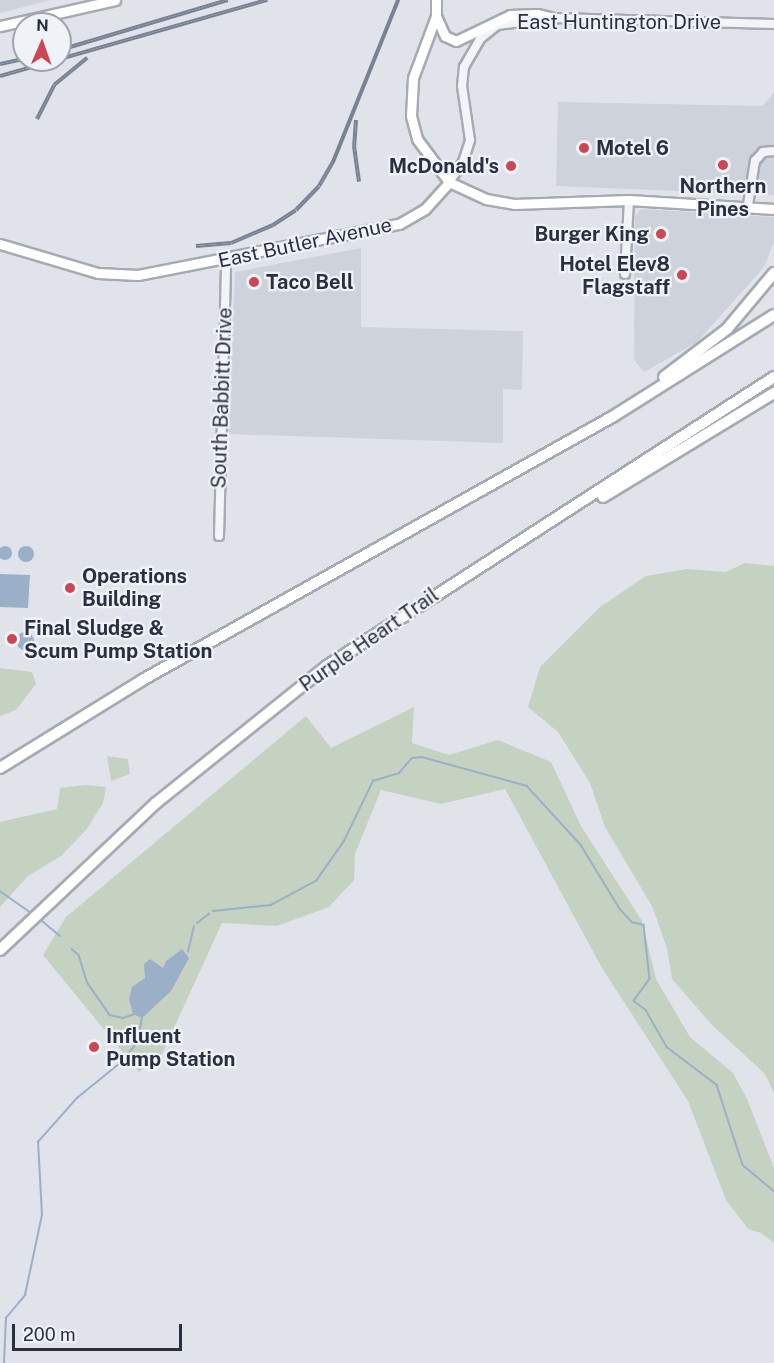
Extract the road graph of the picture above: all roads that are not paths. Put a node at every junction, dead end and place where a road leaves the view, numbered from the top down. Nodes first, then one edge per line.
1 (115, 0) edge
2 (436, 0) edge
3 (435, 16) junction
4 (555, 18) junction
5 (774, 24) edge
6 (0, 26) edge
7 (774, 152) edge
8 (449, 182) junction
9 (629, 200) junction
10 (748, 205) junction
11 (774, 209) edge
12 (0, 244) edge
13 (226, 260) junction
14 (774, 273) edge
15 (625, 274) dead end
16 (774, 315) edge
17 (774, 377) edge
18 (774, 393) edge
19 (484, 489) junction
20 (579, 504) junction
21 (219, 536) dead end
22 (0, 768) edge
23 (1, 949) edge

1 - 6 main road
2 - 3 main road
3 - 4 main road
3 - 8 main road
4 - 5 street, East Huntington Drive
4 - 8 street, East Huntington Drive
7 - 10 street
8 - 9 main road
8 - 13 main road, East Butler Avenue
9 - 10 main road
9 - 15 street
10 - 11 main road
12 - 13 main road, East Butler Avenue
13 - 21 street, South Babbitt Drive
14 - 19 highway
16 - 19 highway
17 - 20 highway, Purple Heart Trail
18 - 20 highway
19 - 22 highway
20 - 23 highway, Purple Heart Trail

